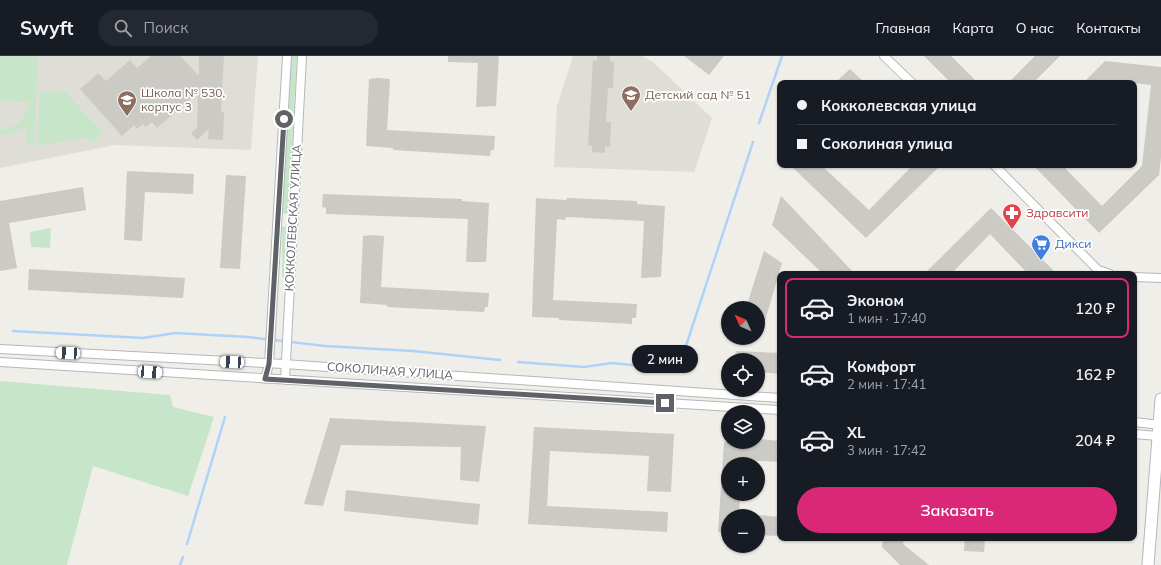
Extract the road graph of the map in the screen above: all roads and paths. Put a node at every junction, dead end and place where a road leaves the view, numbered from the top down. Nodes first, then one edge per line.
1 (287, 56) edge
2 (302, 56) edge
3 (884, 56) edge
4 (909, 80) edge
5 (997, 168) edge
6 (278, 220) junction
7 (293, 221) junction
8 (1101, 271) edge
9 (1137, 277) edge
10 (1161, 278) edge
11 (0, 349) edge
12 (0, 362) edge
13 (269, 364) junction
14 (284, 364) junction
15 (265, 379) junction
16 (285, 380) junction
17 (507, 380) junction
18 (506, 393) junction
19 (777, 398) edge
20 (1161, 398) edge
21 (777, 410) edge
22 (1137, 423) edge
23 (1160, 430) edge
24 (1137, 434) edge
25 (1148, 565) edge

1 - 6 street, КОККОЛЕВСКАЯ УЛИЦА
2 - 7 street, КОККОЛЕВСКАЯ УЛИЦА
3 - 4 street
5 - 8 street
6 - 7 street
6 - 13 street, КОККОЛЕВСКАЯ УЛИЦА
7 - 14 street, КОККОЛЕВСКАЯ УЛИЦА
9 - 10 street
11 - 13 street, СОКОЛИНАЯ УЛИЦА
12 - 15 street, СОКОЛИНАЯ УЛИЦА
13 - 14 street, СОКОЛИНАЯ УЛИЦА
13 - 15 street, КОККОЛЕВСКАЯ УЛИЦА
14 - 16 street, КОККОЛЕВСКАЯ УЛИЦА
14 - 17 street, СОКОЛИНАЯ УЛИЦА
15 - 16 street, СОКОЛИНАЯ УЛИЦА
16 - 18 street, СОКОЛИНАЯ УЛИЦА
17 - 18 street
17 - 19 street, СОКОЛИНАЯ УЛИЦА
18 - 21 street, СОКОЛИНАЯ УЛИЦА
20 - 23 street
22 - 23 street
23 - 24 street
23 - 25 street

